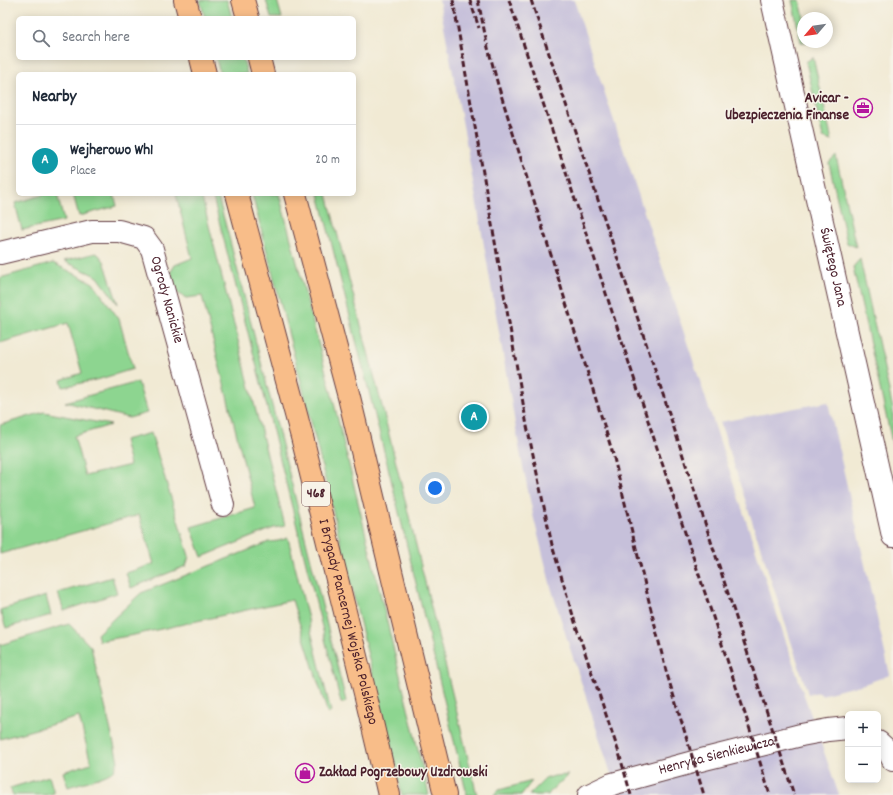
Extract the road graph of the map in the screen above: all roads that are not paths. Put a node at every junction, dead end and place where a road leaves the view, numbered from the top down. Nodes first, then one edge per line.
1 (185, 0) edge
2 (244, 0) edge
3 (772, 0) edge
4 (189, 16) edge
5 (248, 16) edge
6 (202, 60) edge
7 (260, 60) edge
8 (204, 72) edge
9 (262, 72) edge
10 (238, 196) edge
11 (296, 196) edge
12 (0, 253) edge
13 (223, 505) dead end
14 (893, 536) edge
15 (845, 728) edge
16 (881, 745) edge
17 (893, 760) edge
18 (389, 795) edge
19 (445, 795) edge
20 (589, 795) edge

1 - 4 main road
2 - 5 main road
3 - 14 street, Świętego Jana
6 - 8 main road
7 - 9 main road
10 - 18 main road, I Brygady Pancernej Wojska Polskiego / 468
11 - 19 main road
12 - 13 street, Ogrody Nanickie
15 - 20 street, Henryka Sienkiewicza
16 - 17 street

